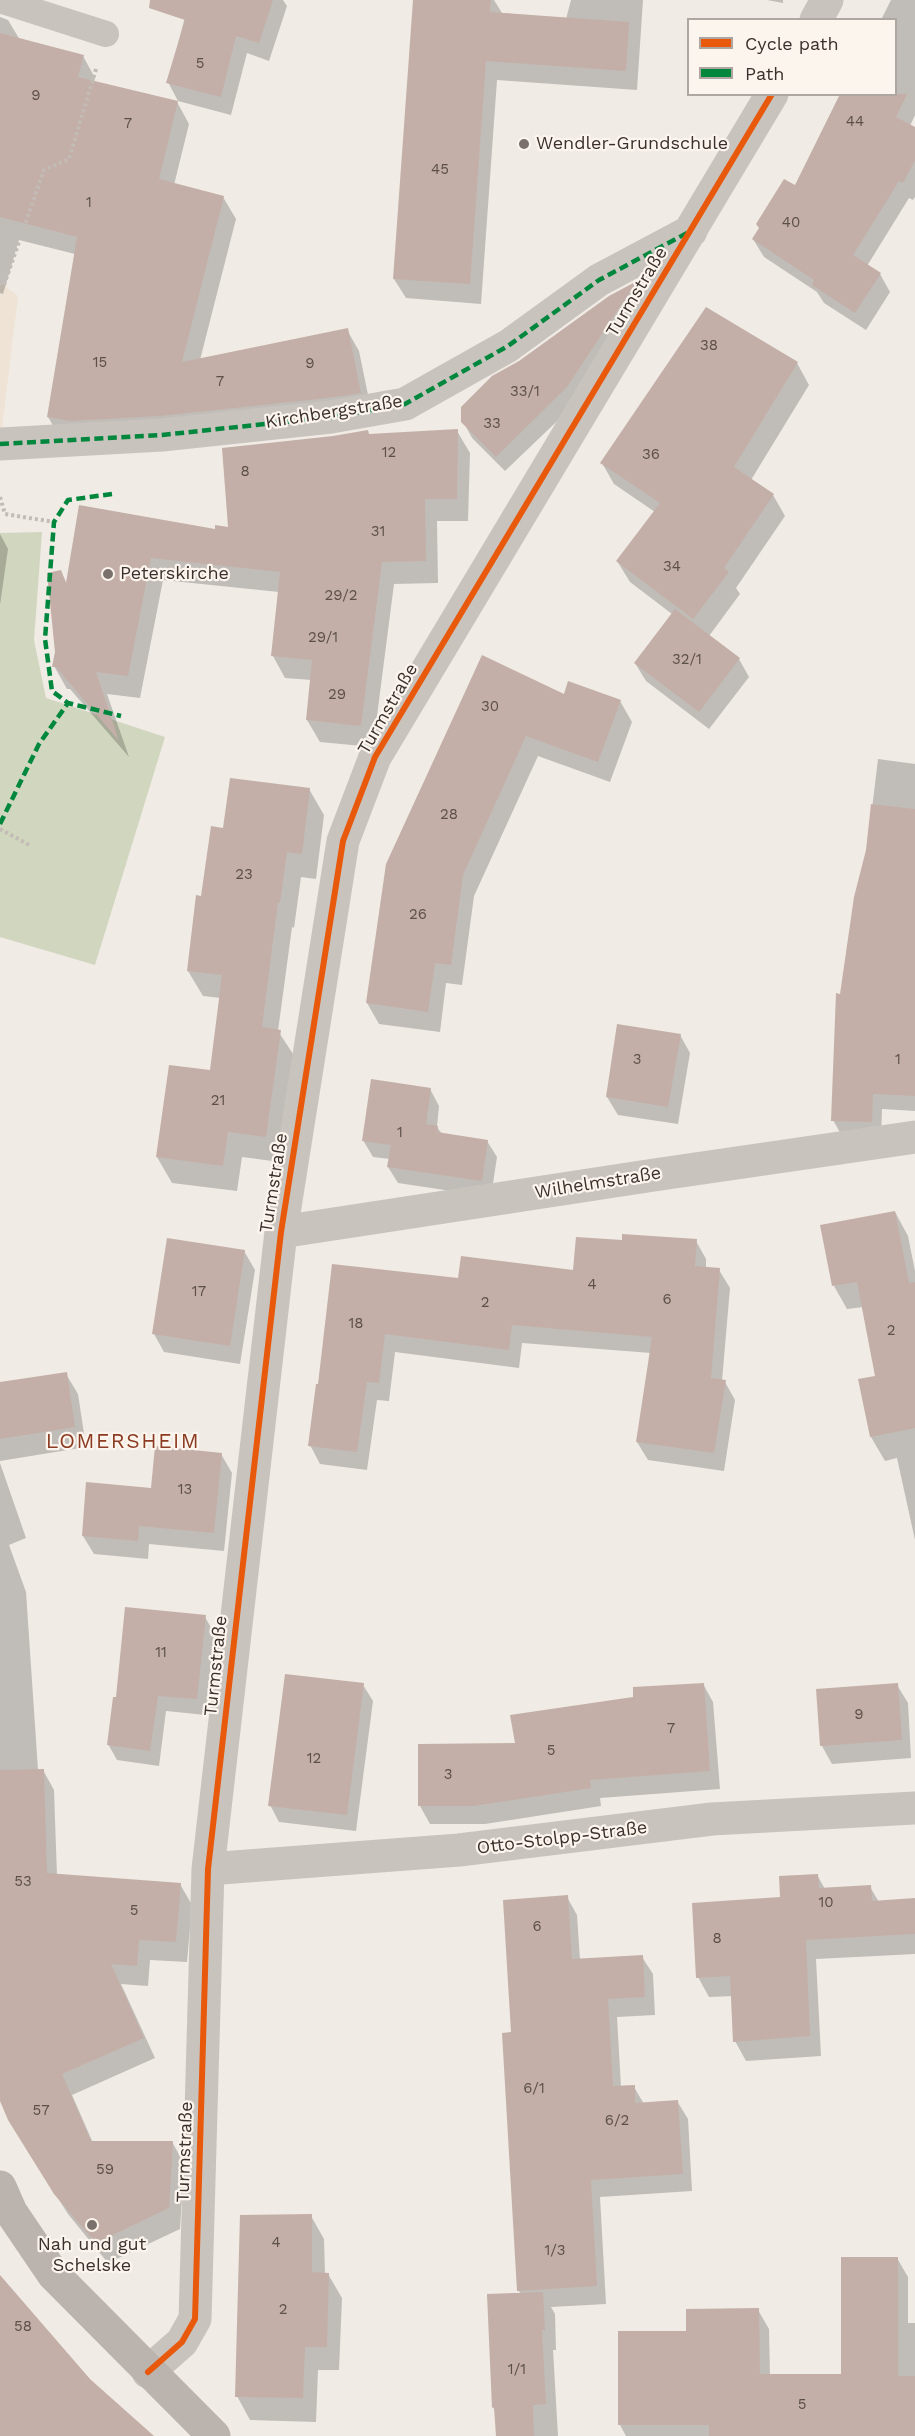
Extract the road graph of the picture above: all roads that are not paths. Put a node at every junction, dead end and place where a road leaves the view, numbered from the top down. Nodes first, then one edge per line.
1 (0, 0) edge
2 (827, 0) edge
3 (817, 18) edge
4 (106, 34) road end
5 (771, 96) edge
6 (692, 230) junction
7 (0, 444) edge
8 (915, 1137) edge
9 (281, 1232) junction
10 (915, 1808) edge
11 (208, 1869) junction
12 (0, 2187) edge
13 (148, 2372) junction
14 (214, 2436) edge

1 - 4 lane
2 - 3 street
5 - 6 street, Turmstraße
6 - 7 street, Kirchbergstraße
6 - 9 street, Turmstraße
8 - 9 street, Wilhelmstraße
9 - 11 street, Turmstraße
10 - 11 street, Otto-Stolpp-Straße
11 - 13 street, Turmstraße
12 - 13 street
13 - 14 street

